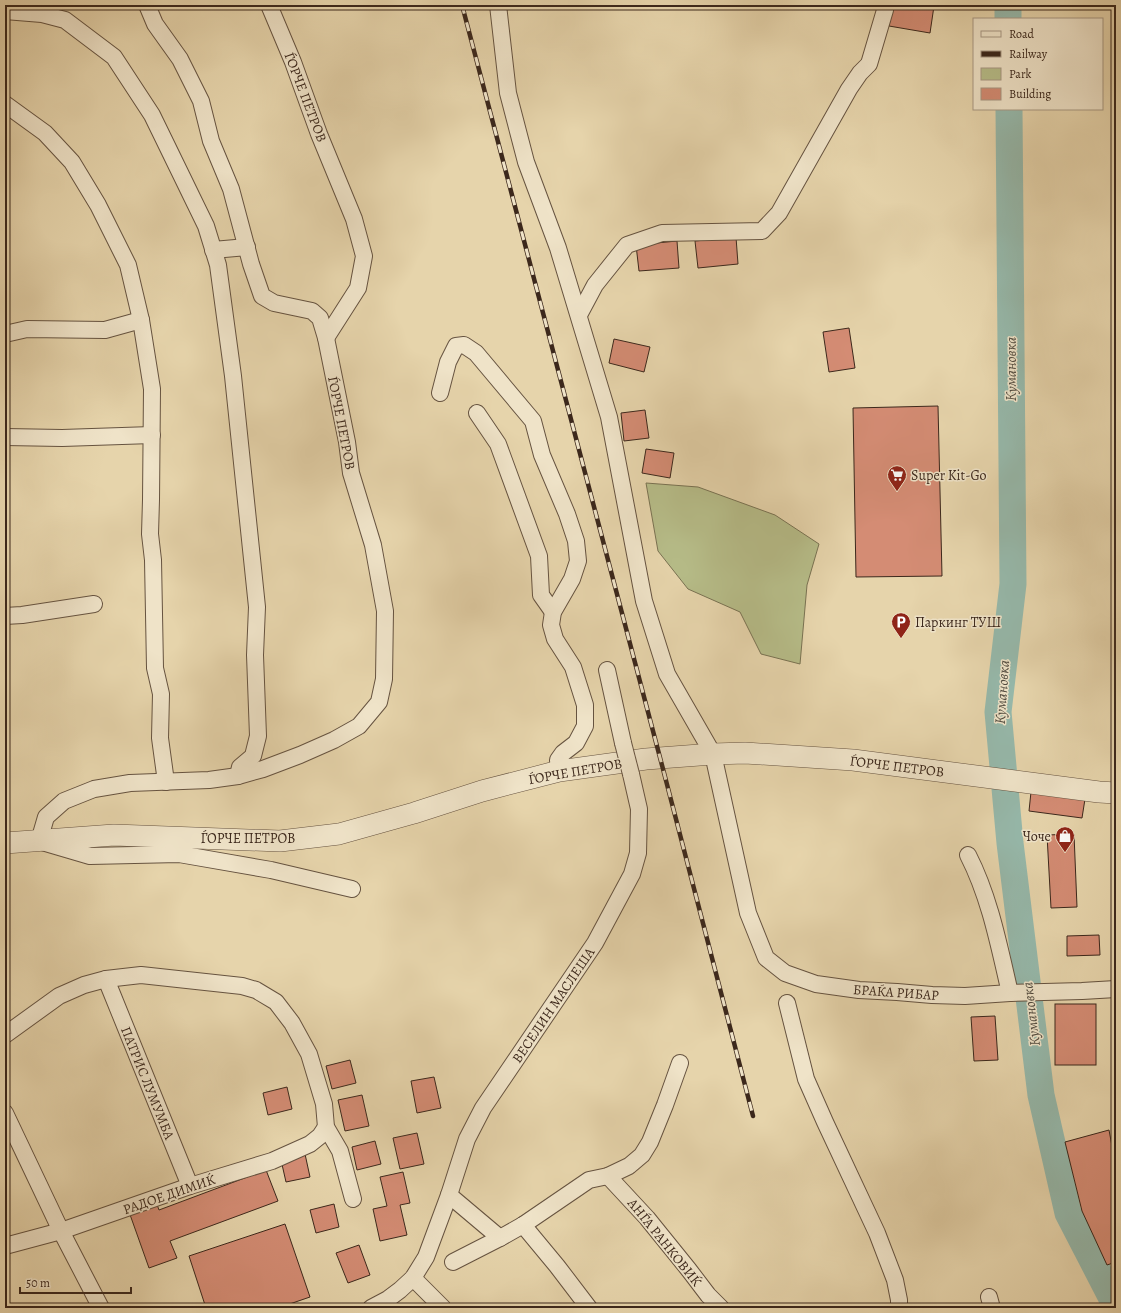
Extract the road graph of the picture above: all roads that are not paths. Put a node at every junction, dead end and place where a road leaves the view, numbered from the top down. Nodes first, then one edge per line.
1 (34, 5) edge
2 (147, 5) edge
3 (269, 5) edge
4 (498, 5) edge
5 (885, 10) dead end
6 (6, 11) edge
7 (5, 104) edge
8 (247, 247) junction
9 (213, 250) junction
10 (579, 315) junction
11 (141, 320) junction
12 (5, 334) edge
13 (326, 338) junction
14 (440, 392) dead end
15 (477, 413) dead end
16 (152, 435) junction
17 (5, 437) edge
18 (94, 604) dead end
19 (553, 612) junction
20 (5, 616) edge
21 (607, 670) dead end
22 (713, 754) junction
23 (560, 771) junction
24 (238, 776) junction
25 (166, 782) junction
26 (1116, 793) edge
27 (39, 841) junction
28 (5, 843) edge
29 (968, 855) dead end
30 (352, 889) dead end
31 (106, 979) junction
32 (1116, 989) edge
33 (1010, 993) junction
34 (787, 1003) dead end
35 (5, 1035) edge
36 (680, 1063) dead end
37 (5, 1113) edge
38 (326, 1127) junction
39 (608, 1176) junction
40 (190, 1186) junction
41 (450, 1195) junction
42 (353, 1199) dead end
43 (523, 1225) junction
44 (61, 1231) junction
45 (500, 1238) junction
46 (5, 1246) edge
47 (453, 1262) dead end
48 (413, 1278) junction
49 (708, 1301) edge
50 (100, 1308) edge
51 (371, 1308) edge
52 (443, 1308) edge
53 (589, 1308) edge
54 (721, 1308) edge
55 (899, 1308) edge

1 - 6 street
2 - 8 street
3 - 13 street, ЃОРЧЕ ПЕТРОВ
4 - 10 street, БРАЌА РИБАР
5 - 10 street
6 - 9 street
7 - 11 street
8 - 9 street
8 - 13 street
9 - 24 street
10 - 22 street, БРАЌА РИБАР
11 - 12 street
11 - 16 street
13 - 24 street, ЃОРЧЕ ПЕТРОВ
14 - 19 street
15 - 19 street
16 - 17 street
16 - 25 street
18 - 20 street
19 - 23 street
21 - 41 street, ВЕСЕЛИН МАСЛЕША, bridge
22 - 23 street, ЃОРЧЕ ПЕТРОВ
22 - 26 street, ЃОРЧЕ ПЕТРОВ
22 - 33 street, БРАЌА РИБАР
23 - 27 street, ЃОРЧЕ ПЕТРОВ
24 - 25 street, ЃОРЧЕ ПЕТРОВ
25 - 27 street, ЃОРЧЕ ПЕТРОВ
27 - 28 street, ЃОРЧЕ ПЕТРОВ
27 - 30 street
29 - 33 street
31 - 35 street
31 - 38 street
31 - 40 street, ПАТРИС ЛУМУМБА
32 - 33 street, БРАЌА РИБАР
34 - 55 street
36 - 39 street
37 - 44 street
38 - 40 street, РАДОЕ ДИМИЌ
38 - 42 street
39 - 43 street
39 - 49 street, АНЃА РАНКОВИЌ
40 - 44 street, РАДОЕ ДИМИЌ
41 - 45 street
41 - 48 street, ВЕСЕЛИН МАСЛЕША
43 - 45 street
43 - 53 street
44 - 46 street, РАДОЕ ДИМИЌ
44 - 50 street
45 - 47 street
48 - 51 street, ВЕСЕЛИН МАСЛЕША
48 - 52 street
49 - 54 street, АНЃА РАНКОВИЌ

